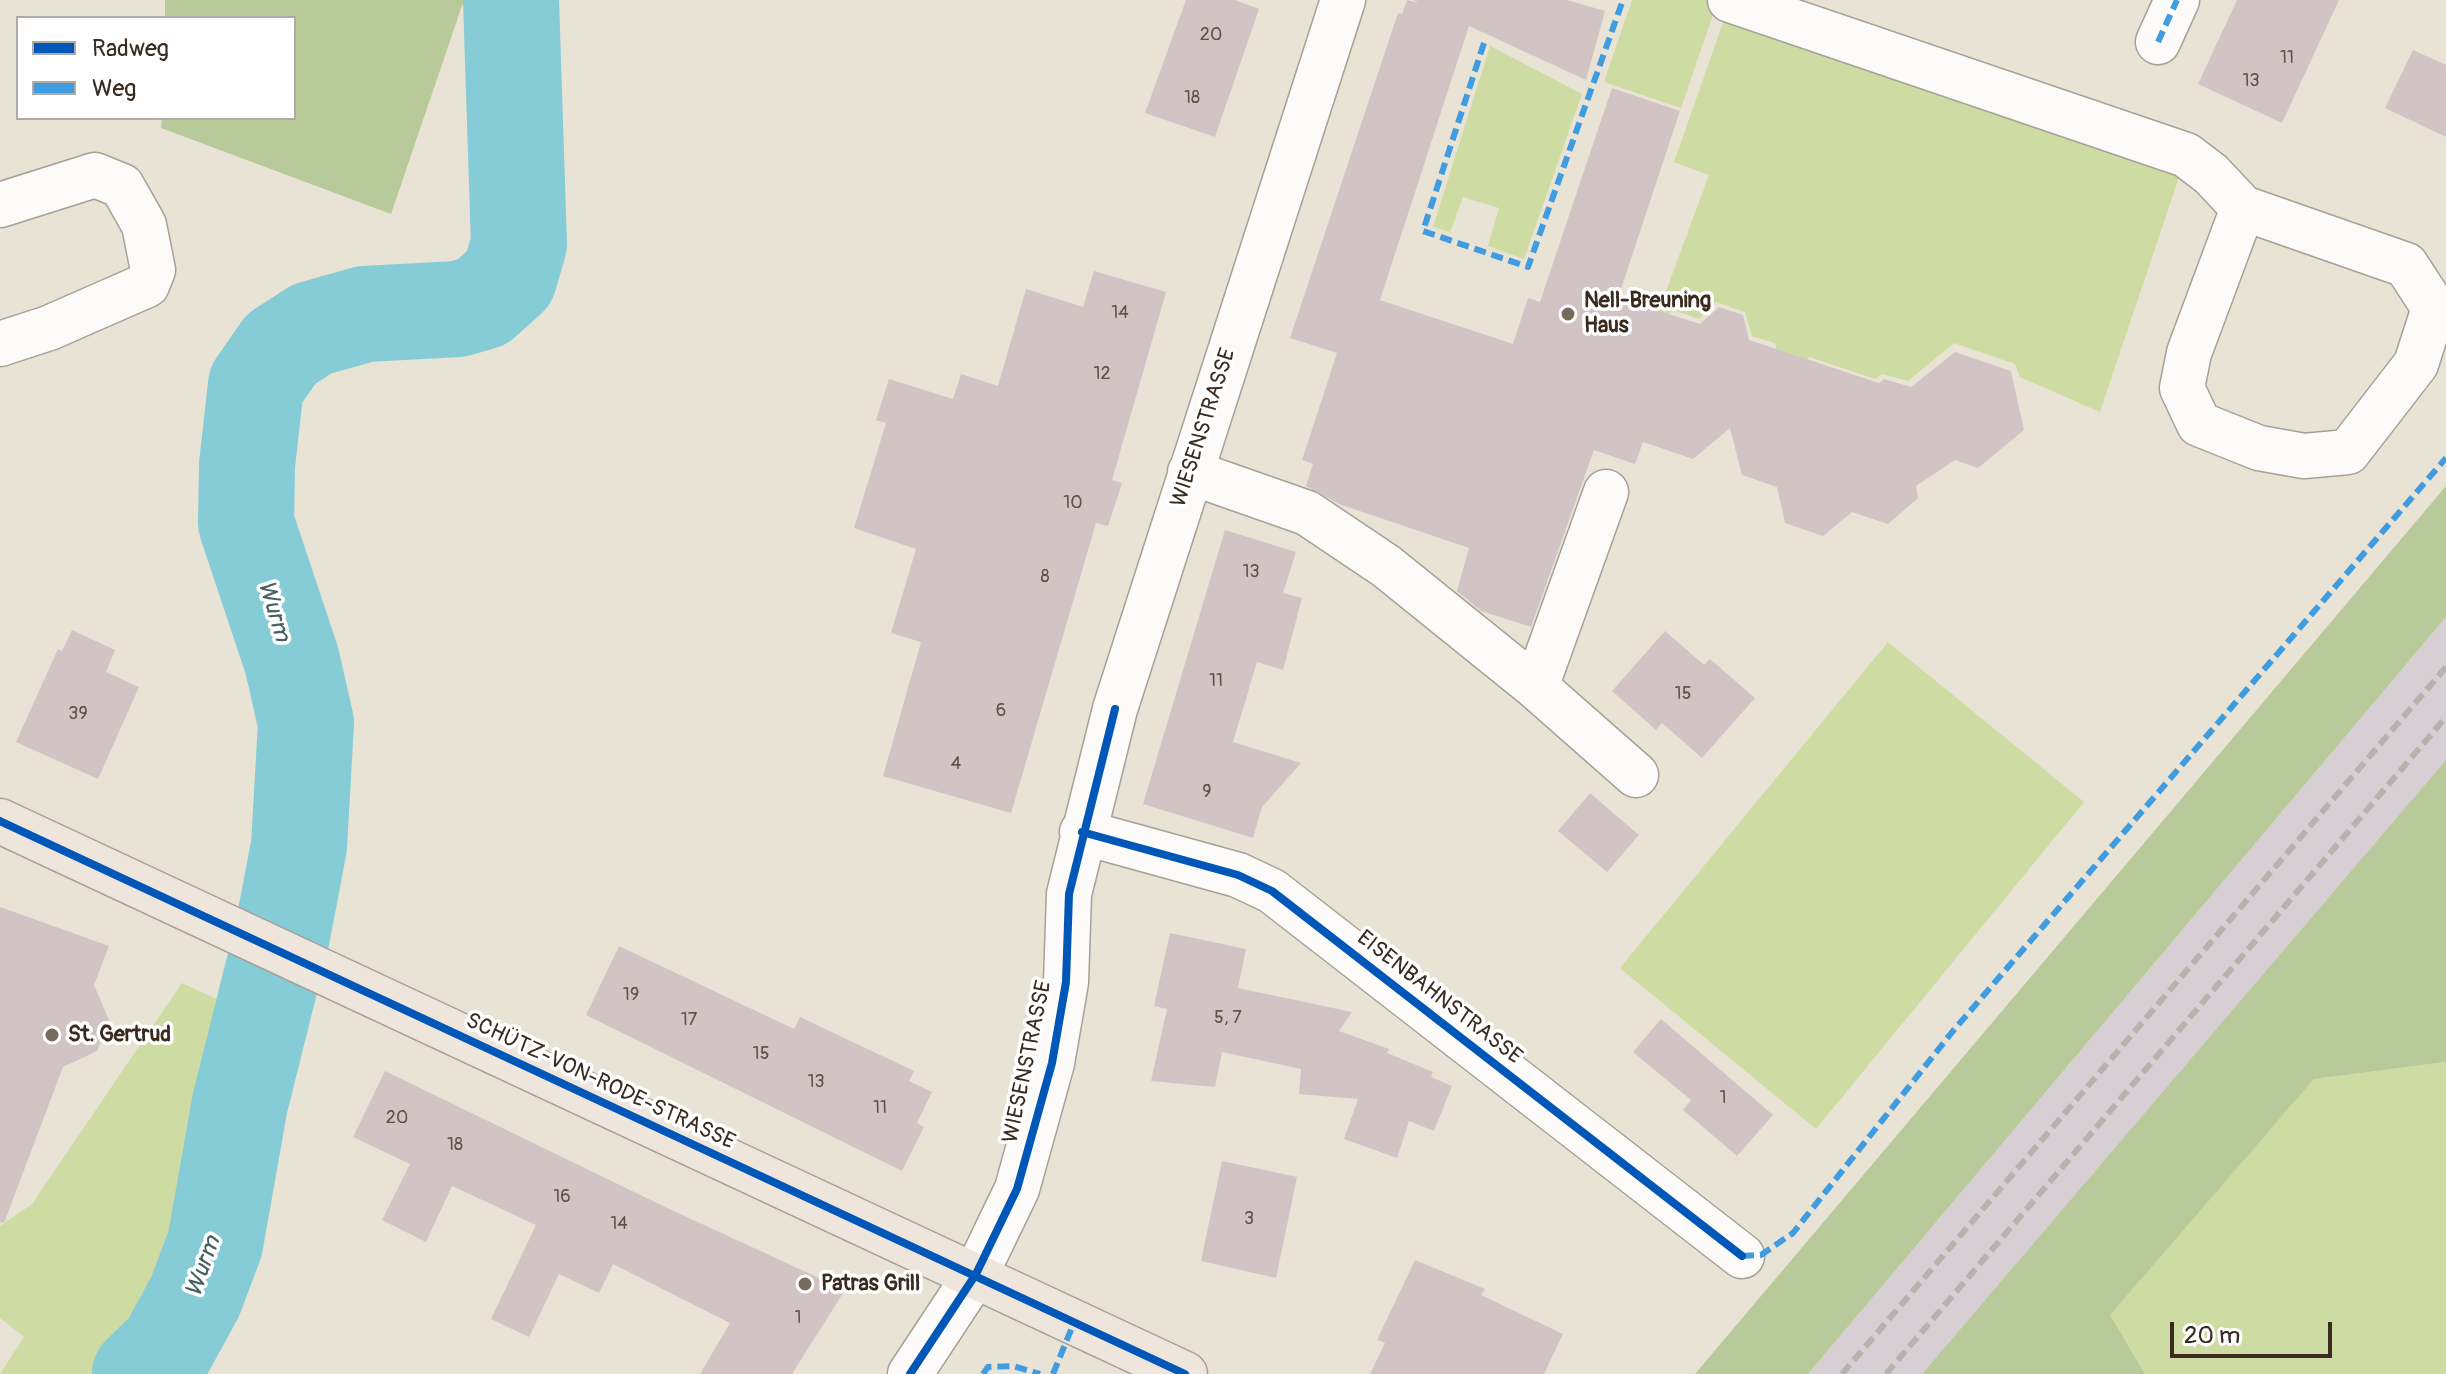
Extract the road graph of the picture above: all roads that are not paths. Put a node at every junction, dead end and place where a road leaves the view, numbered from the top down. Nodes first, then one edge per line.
1 (1343, 0) edge
2 (1730, 0) edge
3 (2177, 0) edge
4 (2158, 42) dead end
5 (0, 205) edge
6 (2243, 208) junction
7 (0, 344) edge
8 (1190, 472) junction
9 (1606, 492) dead end
10 (1536, 687) junction
11 (1636, 775) dead end
12 (0, 821) edge
13 (1082, 832) junction
14 (1742, 1256) dead end
15 (976, 1274) junction
16 (910, 1374) edge
17 (1185, 1374) edge

1 - 8 street, WIESENSTRASSE
2 - 6 street
3 - 4 street
5 - 7 street
6 - 6 street
8 - 10 street
8 - 13 street, WIESENSTRASSE
9 - 10 street
10 - 11 street
12 - 15 main road, SCHÜTZ-VON-RODE-STRASSE
13 - 14 street, EISENBAHNSTRASSE
13 - 15 street, WIESENSTRASSE
15 - 16 street, WIESENSTRASSE
15 - 17 main road, SCHÜTZ-VON-RODE-STRASSE

